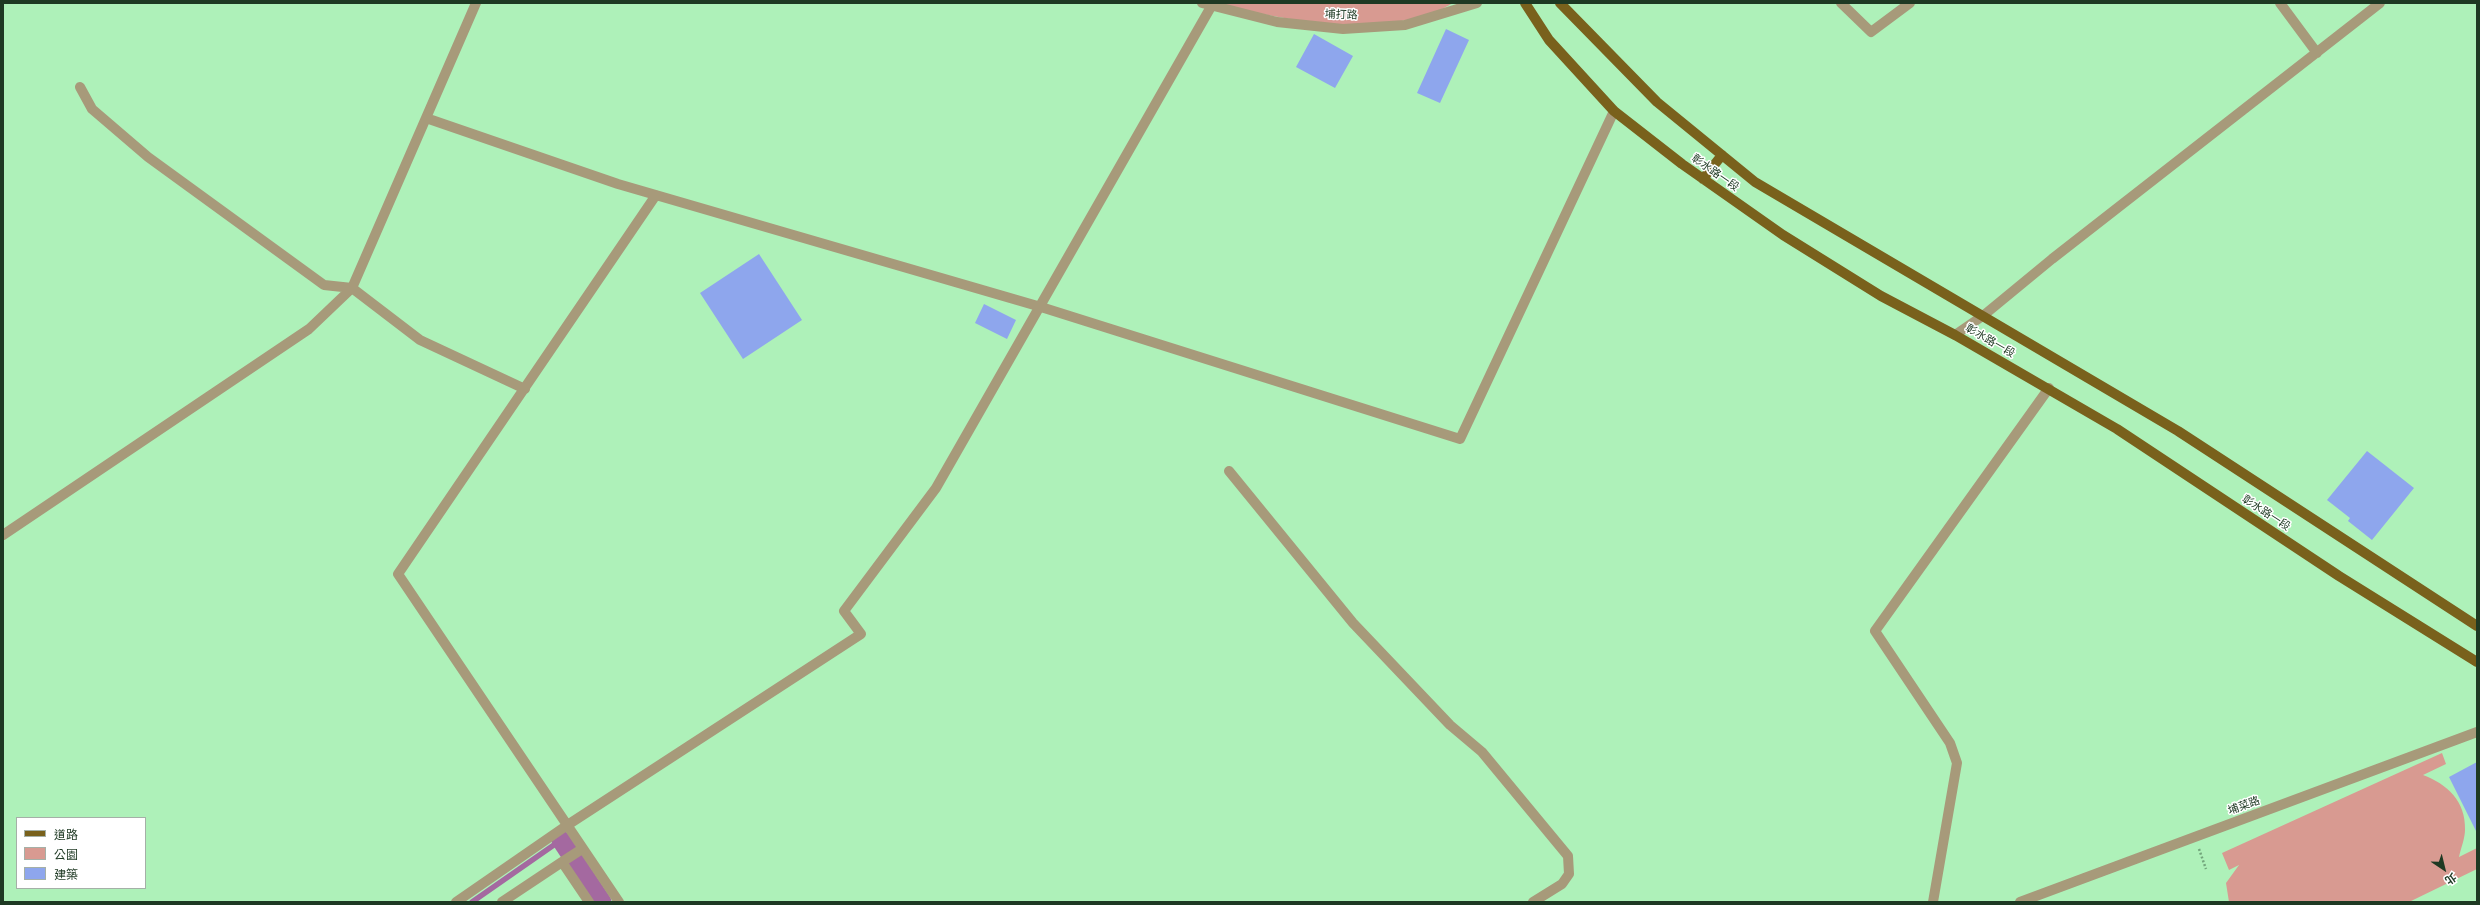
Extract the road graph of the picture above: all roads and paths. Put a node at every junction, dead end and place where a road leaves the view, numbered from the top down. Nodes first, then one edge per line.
1 (476, 3) edge
2 (1477, 3) edge
3 (1525, 3) edge
4 (1560, 3) edge
5 (1841, 3) edge
6 (1910, 3) edge
7 (2280, 3) edge
8 (2380, 3) edge
9 (1207, 4) edge
10 (2317, 52) junction
11 (80, 87) dead end
12 (1614, 111) junction
13 (426, 118) junction
14 (1722, 155) junction
15 (1703, 179) junction
16 (656, 195) junction
17 (352, 288) junction
18 (1041, 307) junction
19 (1984, 315) junction
20 (1955, 335) junction
21 (2049, 388) junction
22 (525, 389) junction
23 (1229, 471) dead end
24 (3, 535) edge
25 (2477, 626) edge
26 (2477, 662) edge
27 (2477, 732) edge
28 (566, 826) junction
29 (2195, 837) junction
30 (582, 849) junction
31 (562, 862) junction
32 (2206, 869) dead end
33 (456, 902) edge
34 (502, 902) edge
35 (589, 902) edge
36 (619, 902) edge
37 (1533, 902) edge
38 (1933, 902) edge
39 (2020, 902) edge

1 - 13 street
2 - 9 street, 埔打路
3 - 12 main road, 彰水路一段
4 - 14 main road, 彰水路一段
5 - 6 street
7 - 10 street
8 - 10 street
9 - 18 street
10 - 19 street
11 - 17 street
12 - 15 main road, 彰水路一段
12 - 18 street
13 - 16 street
13 - 17 street
14 - 15 main road
14 - 19 main road, 彰水路一段
15 - 20 main road, 彰水路一段
16 - 18 street
16 - 22 street
17 - 22 street
17 - 24 street
18 - 28 street
19 - 20 street
19 - 25 main road, 彰水路一段
20 - 21 main road, 彰水路一段
21 - 26 main road, 彰水路一段
21 - 38 street
22 - 28 street
23 - 37 street
27 - 29 street, 埔菜路
28 - 30 street
28 - 33 street
29 - 32 path
29 - 39 street, 埔菜路
30 - 31 street
30 - 36 street
31 - 34 street
31 - 35 street

